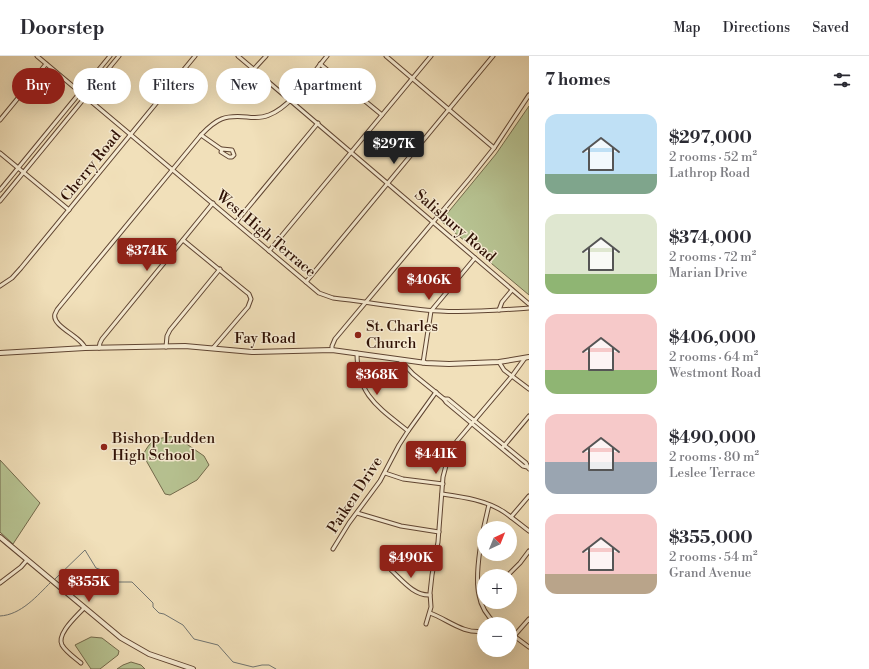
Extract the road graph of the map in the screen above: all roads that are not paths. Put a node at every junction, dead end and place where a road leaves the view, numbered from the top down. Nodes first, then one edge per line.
1 (37, 56) edge
2 (110, 56) edge
3 (195, 56) edge
4 (238, 56) edge
5 (266, 56) edge
6 (327, 56) edge
7 (386, 56) edge
8 (431, 56) edge
9 (492, 56) edge
10 (117, 57) edge
11 (46, 64) junction
12 (320, 64) junction
13 (100, 68) edge
14 (108, 68) edge
15 (252, 68) edge
16 (256, 68) edge
17 (317, 68) edge
18 (412, 78) junction
19 (271, 84) edge
20 (73, 86) edge
21 (279, 90) edge
22 (529, 95) edge
23 (73, 101) edge
24 (80, 104) edge
25 (95, 104) edge
26 (286, 104) edge
27 (296, 104) edge
28 (449, 110) junction
29 (382, 115) junction
30 (0, 120) edge
31 (318, 123) junction
32 (131, 134) junction
33 (201, 135) junction
34 (494, 148) junction
35 (221, 150) dead end
36 (352, 152) junction
37 (0, 153) edge
38 (18, 168) junction
39 (173, 170) junction
40 (23, 173) junction
41 (388, 183) junction
42 (0, 190) edge
43 (0, 201) edge
44 (213, 203) junction
45 (69, 210) junction
46 (236, 222) junction
47 (433, 222) junction
48 (183, 240) junction
49 (269, 251) junction
50 (475, 258) junction
51 (220, 269) junction
52 (306, 282) junction
53 (0, 286) edge
54 (512, 290) junction
55 (367, 302) junction
56 (529, 304) edge
57 (529, 308) edge
58 (499, 310) junction
59 (430, 311) junction
60 (166, 346) junction
61 (85, 348) junction
62 (99, 348) junction
63 (213, 348) junction
64 (332, 350) junction
65 (0, 353) edge
66 (357, 353) junction
67 (527, 358) edge
68 (400, 360) junction
69 (499, 362) junction
70 (423, 363) junction
71 (512, 376) junction
72 (529, 389) edge
73 (436, 392) junction
74 (444, 399) junction
75 (529, 416) edge
76 (474, 420) junction
77 (471, 424) junction
78 (408, 431) junction
79 (504, 446) junction
80 (501, 449) junction
81 (528, 468) edge
82 (384, 473) junction
83 (443, 484) junction
84 (442, 494) junction
85 (529, 496) edge
86 (489, 505) junction
87 (357, 513) junction
88 (511, 517) junction
89 (529, 531) edge
90 (439, 532) junction
91 (0, 537) edge
92 (333, 549) dead end
93 (529, 552) edge
94 (27, 560) junction
95 (480, 569) edge
96 (514, 569) edge
97 (391, 570) dead end
98 (0, 583) edge
99 (430, 595) junction
100 (84, 608) junction
101 (430, 612) junction
102 (529, 619) edge
103 (426, 624) dead end
104 (477, 632) edge
105 (517, 633) edge
106 (517, 638) edge
107 (529, 647) edge
108 (81, 663) dead end
109 (193, 669) edge

1 - 11 street, West High Terrace
2 - 13 street
3 - 32 street, Cherry Road
4 - 15 street, Salisbury Road
5 - 16 street
6 - 12 street
7 - 18 street
8 - 18 street
9 - 28 street
10 - 14 street
11 - 20 street, West High Terrace
11 - 30 street
12 - 17 street
12 - 29 street
18 - 28 street
18 - 29 street
19 - 21 street, Salisbury Road
22 - 34 street
23 - 38 street
24 - 40 street
25 - 32 street, West High Terrace
26 - 33 street
27 - 31 street, Salisbury Road
28 - 34 street
28 - 41 street
29 - 36 street
31 - 36 street, Salisbury Road
31 - 46 street
32 - 39 street, West High Terrace
32 - 45 street, Cherry Road
33 - 35 street
33 - 39 street
34 - 47 street
36 - 41 street, Salisbury Road
36 - 49 street
37 - 38 street
38 - 40 street
38 - 42 street
39 - 44 street, West High Terrace
39 - 61 street
40 - 43 street
40 - 45 street
41 - 47 street, Salisbury Road
41 - 52 street
44 - 46 street, West High Terrace
44 - 48 street
45 - 53 street, Cherry Road
46 - 49 street, West High Terrace
47 - 50 street, Salisbury Road
47 - 55 street
48 - 51 street
48 - 62 street
49 - 52 street, West High Terrace
50 - 54 street, Salisbury Road
50 - 59 street
51 - 60 street
51 - 63 street
52 - 55 street, West High Terrace
54 - 56 street, Salisbury Road
54 - 58 street
55 - 59 street, West High Terrace
55 - 64 street
57 - 58 street, West High Terrace
58 - 59 street, West High Terrace
59 - 70 street
60 - 62 street, Fay Road
60 - 63 street, Fay Road
61 - 62 street, Fay Road
61 - 65 street, Fay Road
63 - 64 street, Fay Road
64 - 66 street, Fay Road
66 - 68 street, Fay Road
66 - 78 street
67 - 69 street, Fay Road
67 - 71 street
68 - 70 street, Fay Road
68 - 73 street
69 - 70 street, Fay Road
69 - 71 street
71 - 72 street
71 - 76 street
73 - 74 street
73 - 78 street, Paiken Drive
74 - 76 street
74 - 77 street
75 - 79 street
76 - 77 street
76 - 79 street
77 - 80 street
77 - 83 street
78 - 82 street, Paiken Drive
79 - 80 street
79 - 81 street
80 - 81 street
82 - 83 street
82 - 87 street, Paiken Drive
83 - 84 street
84 - 86 street
84 - 90 street
85 - 88 street
86 - 88 street
86 - 95 street
87 - 90 street
87 - 92 street, Paiken Drive
88 - 89 street
90 - 99 street
91 - 94 street
93 - 96 street
94 - 98 street
94 - 100 street
97 - 99 street
99 - 101 street
100 - 108 street
100 - 109 street
101 - 103 street
101 - 104 street
102 - 105 street
106 - 107 street

